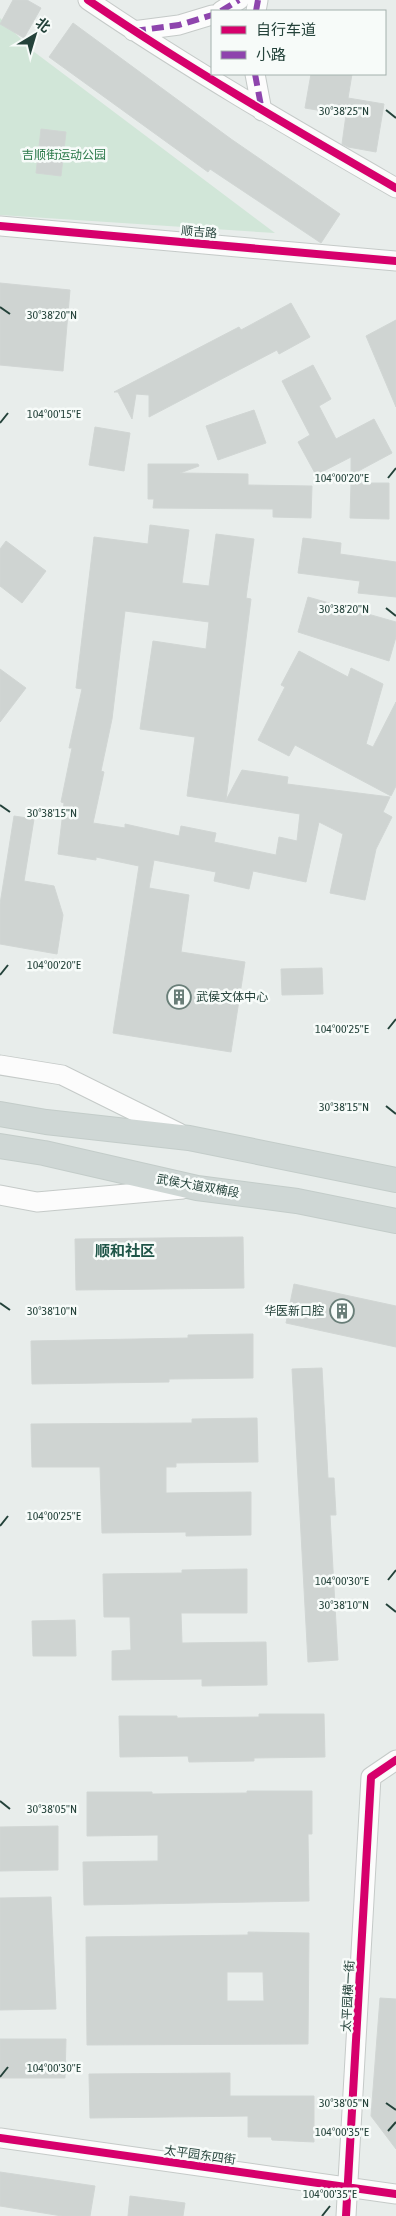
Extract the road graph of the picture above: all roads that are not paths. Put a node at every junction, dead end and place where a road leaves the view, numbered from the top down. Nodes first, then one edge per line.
1 (88, 0) edge
2 (239, 0) edge
3 (223, 10) edge
4 (211, 15) edge
5 (133, 31) junction
6 (255, 75) edge
7 (262, 111) junction
8 (396, 188) edge
9 (0, 226) edge
10 (396, 261) edge
11 (0, 1065) edge
12 (0, 1114) edge
13 (189, 1138) junction
14 (0, 1146) edge
15 (396, 1180) edge
16 (197, 1188) junction
17 (0, 1195) edge
18 (396, 1222) edge
19 (396, 1760) edge
20 (0, 2138) edge
21 (348, 2187) junction
22 (396, 2194) edge
23 (346, 2216) edge

1 - 5 street
2 - 3 street
4 - 5 street
5 - 7 street
6 - 7 street
7 - 8 street
9 - 10 street, 顺吉路
11 - 13 street
12 - 13 main road
13 - 15 main road
14 - 16 main road, 武侯大道双楠段
16 - 17 street
16 - 18 main road, 武侯大道双楠段
19 - 21 street, 太平园横一街
20 - 21 street, 太平园东四街
21 - 22 street, 太平园东四街
21 - 23 street, 太平园横一街

